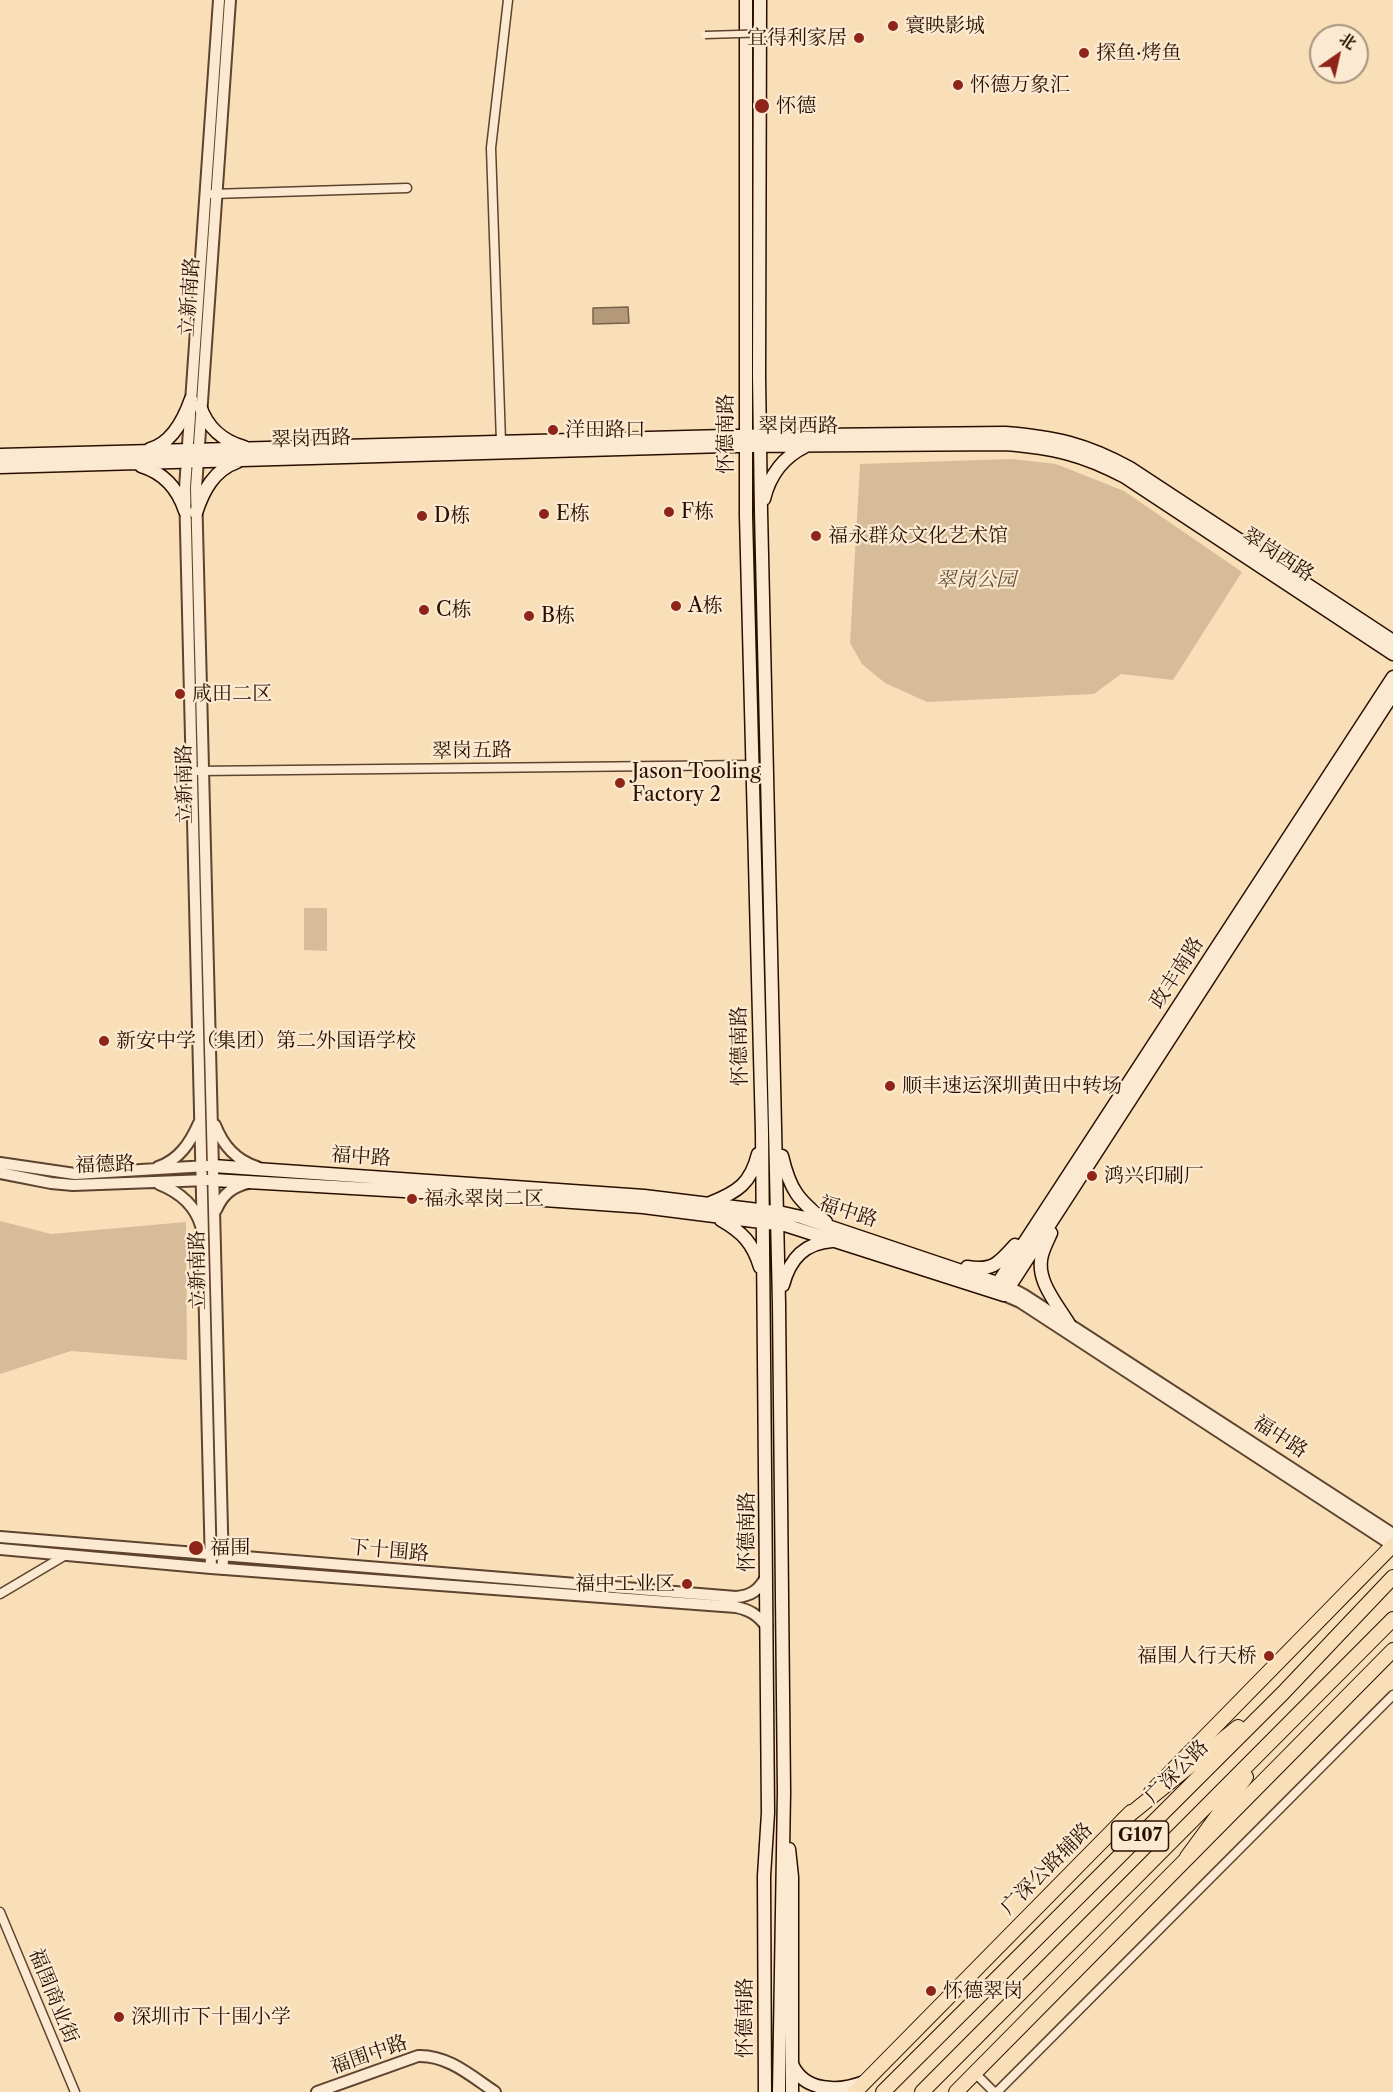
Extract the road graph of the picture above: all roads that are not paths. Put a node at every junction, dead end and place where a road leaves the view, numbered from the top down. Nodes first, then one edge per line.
1 (219, 0) edge
2 (230, 0) edge
3 (508, 0) edge
4 (746, 0) edge
5 (760, 0) edge
6 (805, 32) dead end
7 (705, 35) dead end
8 (407, 188) dead end
9 (211, 194) junction
10 (196, 403) junction
11 (745, 441) junction
12 (760, 441) junction
13 (501, 442) junction
14 (807, 446) junction
15 (250, 449) junction
16 (140, 452) junction
17 (0, 455) edge
18 (192, 456) junction
19 (240, 460) junction
20 (134, 463) junction
21 (0, 467) edge
22 (191, 512) junction
23 (761, 512) junction
24 (1393, 640) edge
25 (1393, 654) edge
26 (1393, 677) edge
27 (1393, 694) edge
28 (753, 765) junction
29 (197, 771) junction
30 (206, 1104) junction
31 (762, 1132) junction
32 (777, 1137) junction
33 (1079, 1158) junction
34 (0, 1163) edge
35 (207, 1166) junction
36 (143, 1170) junction
37 (275, 1170) junction
38 (0, 1173) edge
39 (208, 1180) junction
40 (150, 1181) junction
41 (250, 1182) junction
42 (1065, 1201) junction
43 (708, 1204) junction
44 (715, 1216) junction
45 (763, 1216) junction
46 (778, 1218) junction
47 (214, 1219) junction
48 (835, 1234) junction
49 (204, 1237) junction
50 (944, 1264) junction
51 (1001, 1289) junction
52 (764, 1290) junction
53 (779, 1304) junction
54 (1069, 1324) junction
55 (1393, 1534) edge
56 (0, 1537) edge
57 (1393, 1545) edge
58 (0, 1550) edge
59 (210, 1554) junction
60 (223, 1555) junction
61 (64, 1556) junction
62 (211, 1568) junction
63 (223, 1569) junction
64 (766, 1577) junction
65 (1393, 1577) edge
66 (0, 1593) edge
67 (1393, 1619) edge
68 (767, 1627) junction
69 (1393, 1650) edge
70 (1283, 1693) junction
71 (1393, 1695) edge
72 (1274, 1740) junction
73 (784, 1792) junction
74 (1123, 1820) junction
75 (1187, 1857) junction
76 (0, 1912) edge
77 (792, 2064) junction
78 (975, 2073) junction
79 (865, 2082) junction
80 (75, 2092) edge
81 (317, 2092) edge
82 (495, 2092) edge
83 (765, 2092) edge
84 (779, 2092) edge
85 (792, 2092) edge
86 (855, 2092) edge
87 (883, 2092) edge
88 (922, 2092) edge
89 (956, 2092) edge
90 (995, 2092) edge

1 - 9 street, 立新南路
2 - 9 street, 立新南路
3 - 13 street
4 - 11 main road, 怀德南路
5 - 12 main road, 怀德南路
6 - 7 street, bridge
8 - 9 street
9 - 10 street, 立新南路
10 - 15 main road
10 - 16 main road
10 - 18 street, 立新南路
11 - 12 main road, 翠岗西路
11 - 13 main road, 翠岗西路
11 - 19 main road, 翠岗西路
11 - 28 main road, 怀德南路
12 - 14 main road, 翠岗西路
12 - 23 main road, 怀德南路
12 - 24 main road, 翠岗西路
13 - 15 main road, 翠岗西路
14 - 23 main road
14 - 25 main road, 翠岗西路
15 - 18 main road, 翠岗西路
16 - 17 main road, 翠岗西路
16 - 18 main road, 翠岗西路
18 - 19 main road, 翠岗西路
18 - 20 main road, 翠岗西路
18 - 22 street, 立新南路
19 - 22 main road
20 - 21 main road, 翠岗西路
20 - 22 main road
22 - 29 street, 立新南路
23 - 32 main road, 怀德南路
26 - 33 main road, 政丰南路
27 - 42 main road, 政丰南路
28 - 29 street, 翠岗五路
28 - 31 main road, 怀德南路
29 - 30 street, 立新南路
30 - 35 street, 立新南路
30 - 36 street
30 - 37 street
31 - 43 main road
31 - 45 main road, 怀德南路
32 - 46 main road, 怀德南路
32 - 48 main road
33 - 50 main road
33 - 51 main road, 政丰南路
34 - 36 street, 福德路
35 - 36 street, 福德路
35 - 37 main road, 福中路
35 - 39 street, 立新南路
37 - 43 main road, 福中路
38 - 40 street, 福德路
39 - 40 street, 福德路
39 - 41 main road, 福中路
39 - 47 street, 立新南路
39 - 49 street, 立新南路
40 - 49 street
41 - 44 main road, 福中路
41 - 47 street
42 - 51 main road, 政丰南路
42 - 54 main road
43 - 45 main road, 福中路
44 - 45 main road, 福中路
44 - 52 main road
45 - 46 main road, 福中路
45 - 52 main road, 怀德南路
46 - 48 main road, 福中路
46 - 53 main road, 怀德南路
47 - 60 street, 立新南路
48 - 50 main road, 福中路
48 - 51 main road, 福中路
48 - 53 main road
49 - 59 street, 立新南路
50 - 51 main road, 福中路
51 - 54 street, 福中路
51 - 57 street, 福中路
52 - 64 main road, 怀德南路
53 - 73 main road, 怀德南路
54 - 55 street, 福中路
56 - 59 street, 下十围路
57 - 74 main road, 广深公路辅路
58 - 61 street, 下十围路
59 - 60 street, 下十围路
59 - 62 street, 立新南路
60 - 63 street, 立新南路
60 - 64 street, 下十围路
61 - 62 street, 下十围路
61 - 66 street
62 - 63 street, 下十围路
63 - 68 street, 下十围路
64 - 68 main road, 怀德南路
65 - 70 main road, 广深公路 / G107
67 - 72 main road, G107
68 - 83 main road, 怀德南路
69 - 75 main road
70 - 74 main road
70 - 87 main road, 广深公路 / G107
71 - 90 street
72 - 75 main road
72 - 88 main road, G107
73 - 77 main road, 怀德南路
73 - 84 main road, 怀德南路
74 - 79 main road, 广深公路辅路
75 - 78 main road
76 - 80 street, 福围商业街
77 - 79 main road
77 - 85 main road, 怀德南路
78 - 89 main road
78 - 90 street
79 - 86 main road, 广深公路辅路
81 - 82 street, 福围中路

